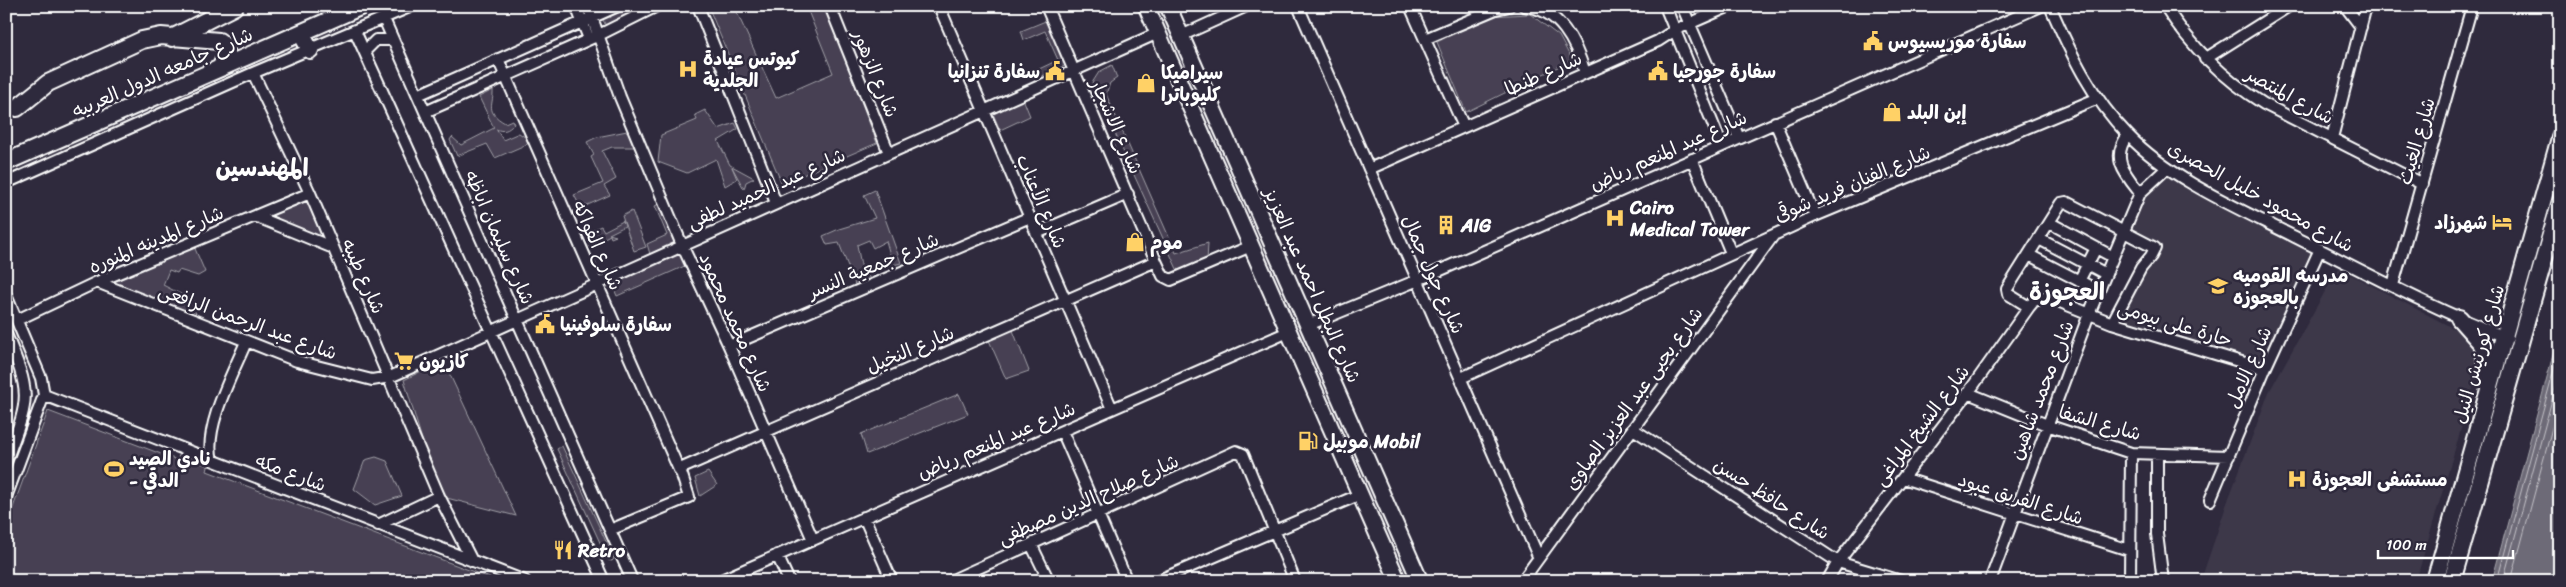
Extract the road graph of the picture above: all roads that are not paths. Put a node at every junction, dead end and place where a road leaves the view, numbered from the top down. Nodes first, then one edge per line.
1 (362, 6) edge
2 (412, 6) edge
3 (576, 6) edge
4 (588, 6) edge
5 (618, 6) edge
6 (657, 6) edge
7 (698, 6) edge
8 (830, 6) edge
9 (939, 6) edge
10 (1046, 6) edge
11 (1146, 6) edge
12 (1168, 6) edge
13 (1247, 6) edge
14 (1298, 6) edge
15 (1410, 6) edge
16 (1509, 6) edge
17 (1524, 6) edge
18 (1665, 6) edge
19 (1682, 6) edge
20 (1730, 6) edge
21 (2041, 6) edge
22 (2050, 6) edge
23 (2165, 6) edge
24 (2289, 6) edge
25 (2344, 6) edge
26 (2366, 6) edge
27 (2472, 6) edge
28 (227, 8) edge
29 (384, 18) junction
30 (587, 20) junction
31 (1689, 23) junction
32 (2361, 27) junction
33 (1675, 30) junction
34 (355, 31) junction
35 (301, 33) junction
36 (1158, 33) junction
37 (1181, 36) junction
38 (174, 37) junction
39 (594, 37) junction
40 (393, 40) junction
41 (1425, 40) junction
42 (310, 50) junction
43 (365, 52) junction
44 (498, 59) junction
45 (2205, 59) junction
46 (220, 68) junction
47 (1073, 71) junction
48 (253, 73) junction
49 (1584, 73) junction
50 (506, 76) junction
51 (418, 95) junction
52 (2096, 99) junction
53 (984, 110) junction
54 (12, 111) edge
55 (425, 112) junction
56 (1775, 122) junction
57 (1464, 127) junction
58 (2128, 135) junction
59 (1739, 138) junction
60 (2332, 138) junction
61 (2560, 138) edge
62 (1722, 146) junction
63 (890, 152) junction
64 (1692, 159) junction
65 (6, 162) edge
66 (2167, 168) junction
67 (1369, 169) junction
68 (6, 183) edge
69 (2422, 184) junction
70 (2140, 193) junction
71 (310, 194) junction
72 (1128, 194) junction
73 (776, 203) junction
74 (2560, 203) edge
75 (255, 216) junction
76 (1815, 216) junction
77 (1030, 217) junction
78 (2050, 223) junction
79 (2124, 232) junction
80 (1037, 233) junction
81 (1774, 236) junction
82 (2078, 238) junction
83 (2040, 239) junction
84 (682, 245) junction
85 (1251, 246) junction
86 (2053, 246) junction
87 (331, 247) junction
88 (2096, 248) junction
89 (2320, 249) junction
90 (1731, 253) junction
91 (2029, 255) junction
92 (2069, 255) junction
93 (2113, 257) junction
94 (1156, 261) junction
95 (2045, 263) junction
96 (2088, 265) junction
97 (2106, 274) junction
98 (1418, 280) junction
99 (2080, 281) junction
100 (97, 282) junction
101 (596, 283) junction
102 (2393, 285) junction
103 (2099, 291) junction
104 (6, 295) edge
105 (2048, 297) joint
106 (1066, 300) junction
107 (2029, 307) junction
108 (2089, 314) junction
109 (516, 318) junction
110 (2460, 318) junction
111 (17, 320) junction
112 (2112, 323) junction
113 (1308, 324) junction
114 (491, 330) junction
115 (1288, 332) junction
116 (6, 334) edge
117 (2503, 336) junction
118 (246, 342) junction
119 (2520, 343) junction
120 (729, 346) junction
121 (2265, 369) junction
122 (390, 377) junction
123 (1460, 378) junction
124 (2490, 383) junction
125 (1968, 393) junction
126 (44, 395) junction
127 (1112, 409) junction
128 (2047, 424) junction
129 (1633, 429) junction
130 (1062, 431) junction
131 (765, 432) junction
132 (2131, 453) junction
133 (2157, 454) junction
134 (2229, 456) junction
135 (212, 460) junction
136 (6, 461) edge
137 (680, 472) junction
138 (1904, 478) junction
139 (1361, 494) junction
140 (439, 496) junction
141 (6, 498) edge
142 (2210, 500) dead end
143 (1098, 514) junction
144 (2013, 515) junction
145 (864, 517) junction
146 (378, 525) junction
147 (610, 530) junction
148 (1274, 530) junction
149 (813, 540) junction
150 (1031, 544) junction
151 (2129, 550) junction
152 (777, 555) junction
153 (1538, 556) junction
154 (472, 561) junction
155 (1838, 562) junction
156 (525, 581) edge
157 (604, 581) edge
158 (632, 581) edge
159 (719, 581) edge
160 (789, 581) edge
161 (892, 581) edge
162 (950, 581) edge
163 (1049, 581) edge
164 (1127, 581) edge
165 (1157, 581) edge
166 (1295, 581) edge
167 (1398, 581) edge
168 (1420, 581) edge
169 (1522, 581) edge
170 (1827, 581) edge
171 (1901, 581) edge
172 (1990, 581) edge
173 (2130, 581) edge
174 (2163, 581) edge
175 (2435, 581) edge
176 (2452, 581) edge

1 - 35 main road, شارع جامعه الدول العربيه
2 - 29 street
3 - 30 street, شارع محمد محمود
4 - 30 street, شارع محمد محمود
5 - 30 street
6 - 39 street
7 - 73 street
8 - 63 street, شارع الزهور
9 - 53 street, شارع الأعناب
10 - 47 street, شارع الاشجار
11 - 36 main road
12 - 37 main road, شارع البطل احمد عبد العزيز
13 - 37 street
14 - 67 street, شارع جول جمال
15 - 41 street
16 - 41 street
17 - 49 street
18 - 33 street
19 - 31 street
20 - 31 street, شارع طنطا
21 - 56 street, شارع عبد المنعم رياض
22 - 52 street, شارع محمود خليل الحصرى
23 - 45 street, شارع المنتصر
24 - 45 street
25 - 32 street
26 - 32 street
27 - 69 street, شارع الغيث
28 - 38 main road, شارع جامعه الدول العربيه
29 - 34 street
29 - 40 street, شارع سليمان اباظه
30 - 39 street, شارع محمد محمود
30 - 44 street
31 - 33 street, شارع طنطا
31 - 59 street
32 - 60 street
33 - 49 street, شارع طنطا
33 - 62 street
34 - 42 street
34 - 43 street
35 - 42 main road
35 - 46 main road, شارع جامعه الدول العربيه
36 - 47 street, شارع عبد الحميد لطفى
36 - 85 main road
37 - 113 main road, شارع البطل احمد عبد العزيز
38 - 46 main road
38 - 54 main road, شارع جامعه الدول العربيه
39 - 50 street
39 - 84 street, شارع محمد محمود
40 - 43 street
40 - 51 street, شارع سليمان اباظه
41 - 57 street
42 - 48 street
43 - 114 street
44 - 50 street, شارع الفواكه
44 - 51 street
45 - 60 street, شارع المنتصر
46 - 65 main road, شارع جامعه الدول العربيه
47 - 53 street, شارع عبد الحميد لطفى
47 - 72 street, شارع الاشجار
48 - 68 street
48 - 71 street, شارع طيبه
49 - 57 street, شارع طنطا
50 - 55 street
50 - 101 street, شارع الفواكه
51 - 55 street, شارع سليمان اباظه
52 - 58 street, شارع محمود خليل الحصرى
52 - 76 street, شارع الفنان فريد شوقى
53 - 63 street, شارع عبد الحميد لطفى
53 - 77 street, شارع الأعناب
55 - 109 street, شارع سليمان اباظه
56 - 59 street, شارع عبد المنعم رياض
56 - 76 street
57 - 67 street, شارع طنطا
58 - 66 street, شارع محمود خليل الحصرى
58 - 70 street
59 - 62 street, شارع عبد المنعم رياض
60 - 69 street, شارع المنتصر
61 - 117 main road, شارع كورنيش النيل
62 - 64 street, شارع عبد المنعم رياض
63 - 73 street, شارع عبد الحميد لطفى
64 - 90 street
64 - 98 street, شارع عبد المنعم رياض
66 - 70 street, شارع محمد شاهين
66 - 89 street, شارع محمود خليل الحصرى
67 - 98 street, شارع جول جمال
69 - 102 street, شارع الغيث
70 - 79 street, شارع محمد شاهين
71 - 75 street, شارع المدينه المنوره
71 - 87 street, شارع طيبه
72 - 80 street
72 - 94 street, شارع الاشجار
73 - 84 street, شارع عبد الحميد لطفى
74 - 119 main road, شارع كورنيش النيل
75 - 87 street
75 - 100 street, شارع المدينه المنوره
76 - 81 street, شارع الفنان فريد شوقى
77 - 80 street, شارع الأعناب
77 - 120 street, شارع جمعية النسر
78 - 79 street
78 - 82 street
78 - 83 street
79 - 93 street, شارع محمد شاهين
79 - 112 street
80 - 106 street, شارع الأعناب
81 - 90 street, شارع الفنان فريد شوقى
81 - 129 street, شارع يحيى عبد العزيز الصاوى
82 - 88 street
82 - 92 street
83 - 86 street
83 - 91 street
84 - 101 street, شارع عبد الحميد لطفى
84 - 120 street, شارع محمد محمود
85 - 94 street
85 - 115 main road
86 - 92 street
86 - 95 street
87 - 122 street, شارع طيبه
88 - 93 street
88 - 96 street
89 - 102 street, شارع محمود خليل الحصرى
89 - 121 street, شارع الامل
90 - 123 street, شارع الفنان فريد شوقى
91 - 95 street
91 - 107 street
92 - 96 street
93 - 97 street, شارع محمد شاهين
94 - 106 street, شارع النخيل
95 - 99 street
96 - 97 street
96 - 99 street
97 - 103 street, شارع محمد شاهين
98 - 113 street, شارع عبد المنعم رياض
98 - 123 street, شارع جول جمال
99 - 103 street
100 - 111 street, شارع المدينه المنوره
100 - 118 street, شارع عبد الرحمن الرافعى
101 - 109 street, شارع عبد الحميد لطفى
101 - 137 street, شارع الفواكه
102 - 110 street, شارع محمود خليل الحصرى
103 - 108 street, شارع محمد شاهين
104 - 111 street
105 - 107 street, شارع الشيخ المراغى
105 - 108 street, حارة على بيومى
106 - 127 street, شارع الأعناب
106 - 131 street, شارع النخيل
107 - 125 street, شارع الشيخ المراغى
108 - 112 street, حارة على بيومى
108 - 128 street, شارع محمد شاهين
109 - 114 street, شارع عبد الحميد لطفى
109 - 147 street, شارع سليمان اباظه
110 - 117 street, شارع محمود خليل الحصرى
110 - 124 main road
111 - 126 street
112 - 121 street, حارة على بيومى
113 - 115 main road
113 - 168 main road, شارع البطل احمد عبد العزيز
114 - 122 street, شارع عبد الحميد لطفى
114 - 157 street
115 - 127 street, شارع عبد المنعم رياض
115 - 139 main road
116 - 136 street
117 - 119 street, شارع محمود خليل الحصرى
117 - 124 main road, شارع كورنيش النيل
118 - 122 street, شارع عبد الرحمن الرافعى
118 - 135 street
119 - 176 main road, شارع كورنيش النيل
120 - 131 street, شارع محمد محمود
121 - 134 street, شارع الامل
122 - 140 street, شارع طيبه
123 - 153 street, شارع جول جمال
124 - 175 main road, شارع كورنيش النيل
125 - 128 street, شارع الشفا
125 - 138 street, شارع الشيخ المراغى
126 - 135 street, شارع مكه
126 - 141 street
127 - 130 street, شارع عبد المنعم رياض
128 - 132 street, شارع الشفا
128 - 144 street, شارع محمد شاهين
129 - 153 street, شارع يحيى عبد العزيز الصاوى
129 - 155 street, شارع حافظ حسن
130 - 143 street
130 - 145 street, شارع عبد المنعم رياض
131 - 137 street, شارع النخيل
131 - 149 street, شارع محمد محمود
132 - 133 street, شارع الشفا
132 - 151 street
133 - 134 street, شارع الشفا
133 - 174 street
134 - 142 street, شارع الامل
135 - 146 street, شارع مكه
137 - 147 street
138 - 144 street, شارع الفريق عبود
138 - 155 street, شارع الشيخ المراغى
139 - 148 street
139 - 167 main road
140 - 146 street
140 - 154 street, شارع طيبه
143 - 148 street, شارع صلاح الدين مصطفى
143 - 150 street, شارع صلاح الدين مصطفى
143 - 164 street
144 - 151 street, شارع الفريق عبود
144 - 172 street, شارع محمد شاهين
145 - 149 street, شارع عبد المنعم رياض
145 - 161 street
146 - 154 street, شارع مكه
147 - 158 street, شارع سليمان اباظه
148 - 165 street
148 - 166 street
149 - 152 street, شارع عبد المنعم رياض
150 - 162 street, شارع صلاح الدين مصطفى
150 - 163 street
151 - 173 street
152 - 159 street, شارع عبد المنعم رياض
152 - 160 street
153 - 169 street, شارع يحيى عبد العزيز الصاوى
154 - 156 street, شارع مكه
155 - 170 street, شارع الشيخ المراغى
155 - 171 street, شارع حافظ حسن

